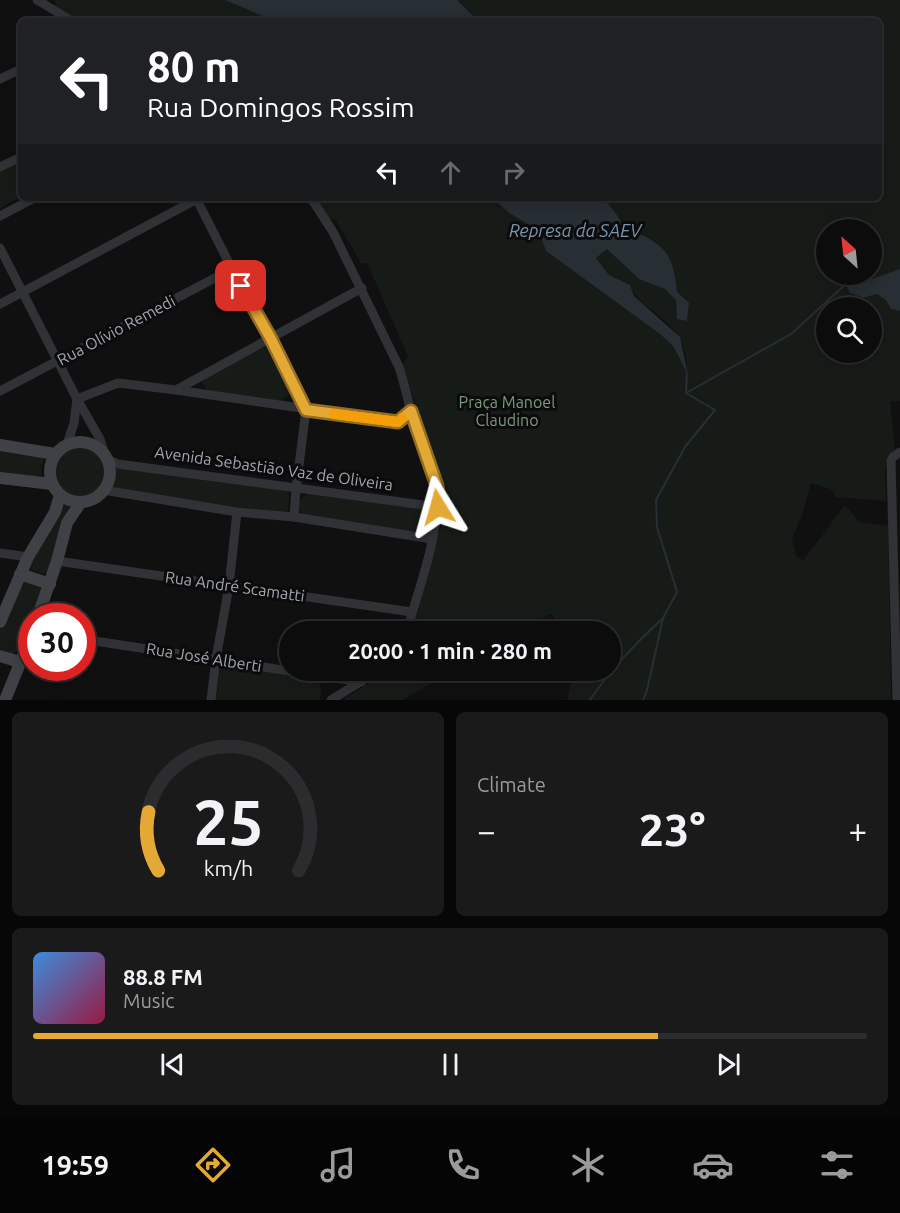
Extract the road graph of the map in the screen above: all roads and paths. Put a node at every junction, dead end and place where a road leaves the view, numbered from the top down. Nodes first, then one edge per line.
1 (37, 0) edge
2 (67, 18) edge
3 (18, 70) edge
4 (0, 79) edge
5 (18, 158) edge
6 (0, 167) edge
7 (28, 201) edge
8 (191, 201) edge
9 (198, 201) edge
10 (313, 201) edge
11 (0, 216) edge
12 (0, 248) edge
13 (231, 269) junction
14 (362, 288) junction
15 (22, 292) junction
16 (0, 304) edge
17 (270, 337) junction
18 (58, 361) junction
19 (176, 390) junction
20 (0, 391) edge
21 (77, 399) junction
22 (306, 410) junction
23 (411, 411) junction
24 (67, 444) junction
25 (0, 445) edge
26 (900, 452) edge
27 (55, 453) junction
28 (106, 457) junction
29 (0, 477) edge
30 (52, 484) junction
31 (296, 489) junction
32 (104, 490) junction
33 (60, 495) junction
34 (81, 502) junction
35 (438, 507) junction
36 (237, 512) junction
37 (294, 517) junction
38 (432, 539) junction
39 (0, 553) edge
40 (28, 557) junction
41 (57, 561) junction
42 (20, 574) junction
43 (897, 582) edge
44 (50, 584) junction
45 (229, 586) junction
46 (897, 599) edge
47 (43, 603) edge
48 (412, 612) junction
49 (410, 621) edge
50 (0, 622) edge
51 (96, 641) edge
52 (0, 656) edge
53 (216, 659) junction
54 (18, 661) edge
55 (18, 667) edge
56 (361, 682) joint
57 (5, 700) edge
58 (211, 700) edge
59 (331, 700) edge
60 (897, 700) edge

1 - 2 street
3 - 4 street
5 - 6 street
7 - 11 street
8 - 15 street
9 - 13 street
10 - 14 street
12 - 15 street
13 - 17 street
13 - 18 street, Rua Olívio Remedi
14 - 17 street
14 - 23 street
15 - 16 street
15 - 18 street
17 - 19 street
17 - 22 street
18 - 20 street, Rua Olívio Remedi
18 - 21 street
19 - 21 street
19 - 22 street
21 - 24 street
21 - 28 street
22 - 23 street
22 - 31 street
23 - 35 street
24 - 27 street
24 - 28 street
25 - 27 street
26 - 43 street
27 - 30 street
28 - 31 street, Avenida Sebastião Vaz de Oliveira
28 - 32 street
29 - 30 street
30 - 33 street
31 - 35 street, Avenida Sebastião Vaz de Oliveira
31 - 37 street
32 - 34 street
32 - 36 street
33 - 34 street
33 - 40 street
34 - 41 street
35 - 38 street
36 - 37 street
36 - 45 street
37 - 38 street
38 - 48 street
39 - 40 street
40 - 42 street
41 - 44 street
41 - 45 street, Rua André Scamatti
42 - 44 street
42 - 50 street
43 - 46 street
44 - 47 street
45 - 48 street, Rua André Scamatti
45 - 53 street
46 - 60 street
48 - 49 street
51 - 53 street, Rua José Alberti
52 - 54 street
53 - 56 street, Rua José Alberti
53 - 58 street
55 - 57 street
56 - 59 street

